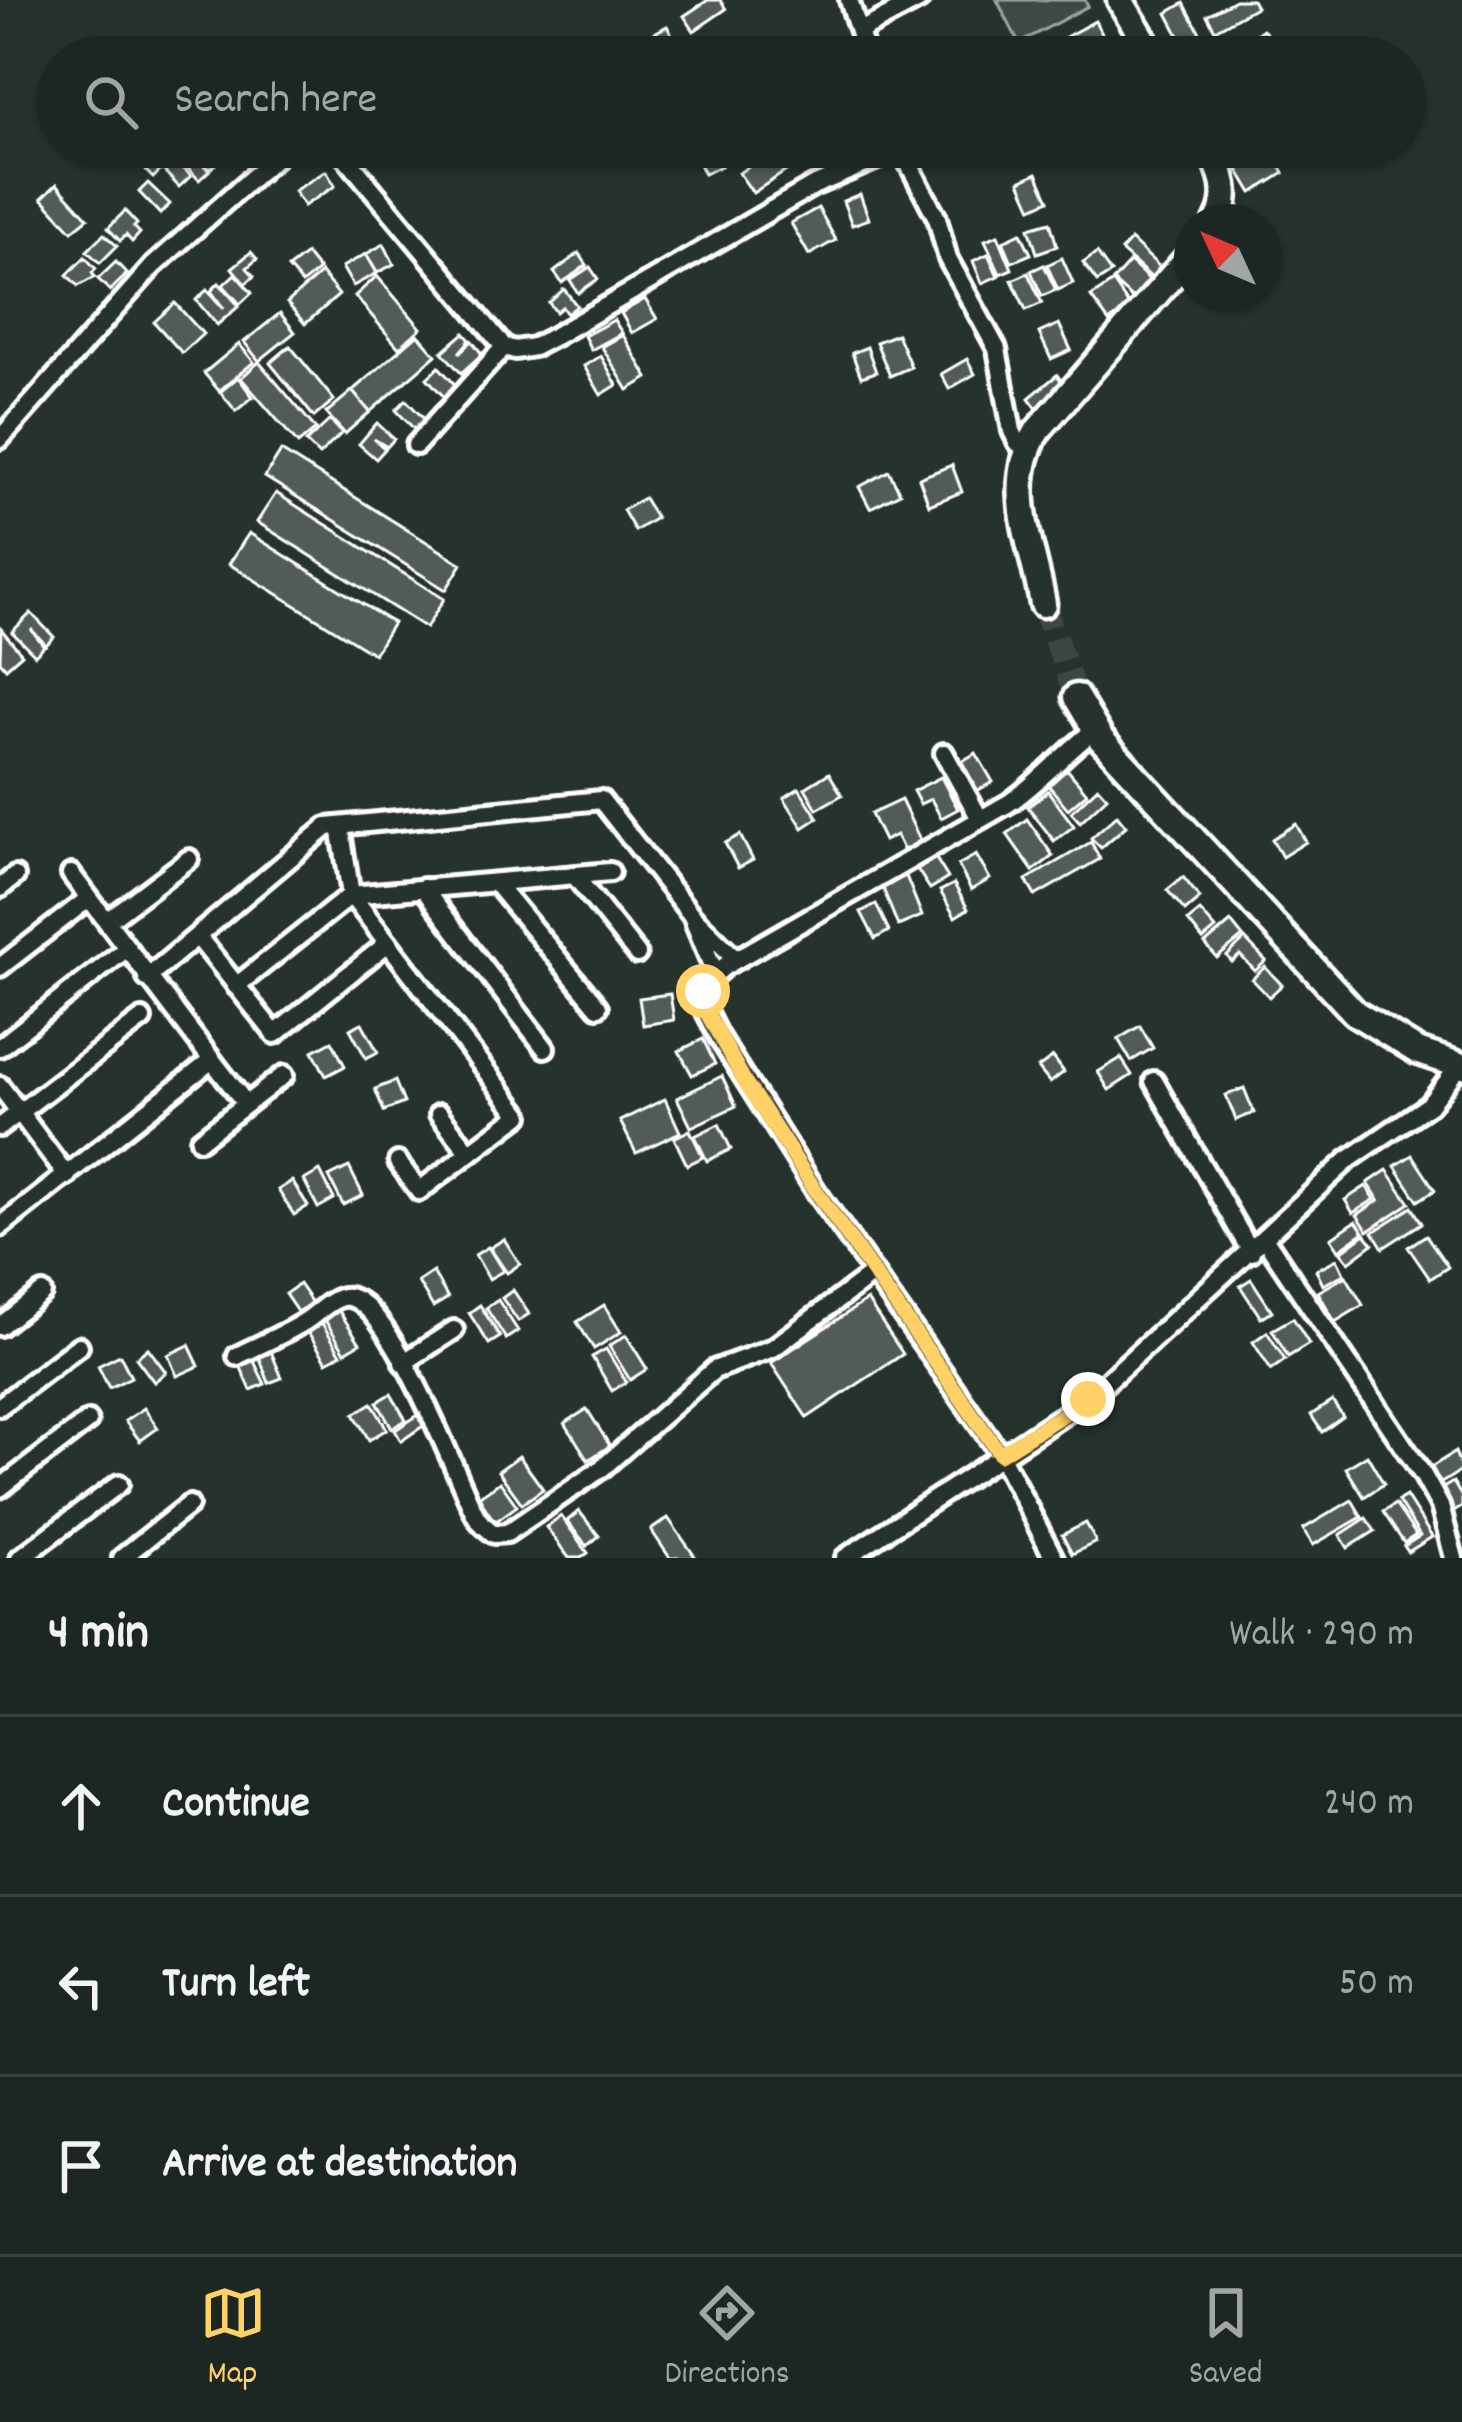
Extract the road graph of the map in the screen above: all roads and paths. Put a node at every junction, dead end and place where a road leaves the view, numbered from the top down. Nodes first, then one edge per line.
1 (849, 0) edge
2 (919, 0) edge
3 (1120, 0) edge
4 (860, 31) junction
5 (862, 36) edge
6 (1141, 36) edge
7 (263, 168) edge
8 (354, 168) edge
9 (857, 168) edge
10 (912, 168) edge
11 (1220, 168) edge
12 (1224, 204) edge
13 (1174, 274) edge
14 (503, 347) junction
15 (0, 439) edge
16 (416, 445) dead end
17 (1027, 448) junction
18 (1043, 604) tunnel mouth
19 (1076, 697) tunnel mouth
20 (1096, 729) junction
21 (944, 753) dead end
22 (980, 819) junction
23 (340, 826) junction
24 (189, 859) dead end
25 (610, 872) dead end
26 (70, 874) dead end
27 (15, 876) dead end
28 (575, 876) junction
29 (497, 885) junction
30 (0, 888) edge
31 (423, 889) junction
32 (351, 895) junction
33 (88, 899) junction
34 (693, 917) junction
35 (107, 921) junction
36 (198, 937) junction
37 (388, 943) junction
38 (126, 949) junction
39 (637, 954) dead end
40 (736, 959) junction
41 (0, 967) edge
42 (715, 973) junction
43 (147, 978) junction
44 (236, 986) junction
45 (598, 1007) dead end
46 (142, 1019) dead end
47 (0, 1047) edge
48 (545, 1048) dead end
49 (212, 1060) junction
50 (1461, 1065) edge
51 (284, 1075) dead end
52 (1154, 1081) dead end
53 (0, 1087) edge
54 (246, 1104) junction
55 (20, 1112) junction
56 (439, 1114) dead end
57 (0, 1127) edge
58 (200, 1140) dead end
59 (470, 1153) junction
60 (398, 1162) dead end
61 (67, 1176) junction
62 (0, 1227) edge
63 (1258, 1246) junction
64 (874, 1273) junction
65 (42, 1293) dead end
66 (0, 1326) edge
67 (454, 1330) dead end
68 (79, 1346) dead end
69 (237, 1355) dead end
70 (403, 1363) junction
71 (0, 1406) edge
72 (88, 1421) dead end
73 (1000, 1454) junction
74 (118, 1484) dead end
75 (0, 1488) edge
76 (189, 1505) dead end
77 (20, 1558) edge
78 (122, 1558) edge
79 (845, 1558) edge
80 (1054, 1558) edge
81 (1454, 1558) edge

1 - 4 street
2 - 4 street
3 - 6 street
4 - 5 street
7 - 15 street
8 - 14 street
9 - 14 street
10 - 17 street
11 - 12 street
13 - 17 street
14 - 16 street
17 - 18 street
19 - 20 street
20 - 22 street
20 - 50 street
21 - 22 street
22 - 40 street
23 - 32 street
23 - 34 street
23 - 36 street
24 - 35 street
25 - 28 street
26 - 33 street
27 - 30 street
28 - 29 street
28 - 39 street
29 - 31 street
29 - 45 street
31 - 32 street
31 - 48 street
32 - 37 street
32 - 44 street
33 - 35 street
33 - 41 street
34 - 40 street
34 - 42 street
35 - 38 street
36 - 43 street
36 - 44 street
37 - 44 street
37 - 59 street
38 - 43 street
38 - 47 street
40 - 42 street
42 - 64 street
43 - 49 street
46 - 55 street
49 - 54 street
49 - 61 street
50 - 63 street
51 - 54 street
52 - 63 street
53 - 55 street
54 - 58 street
55 - 57 street
55 - 61 street
56 - 59 street
59 - 60 street
61 - 62 street
63 - 73 street
63 - 81 street
64 - 70 street
64 - 73 street
65 - 66 street
67 - 70 street
68 - 71 street
69 - 70 street
72 - 75 street
73 - 79 street
73 - 80 street
74 - 77 street
76 - 78 street

